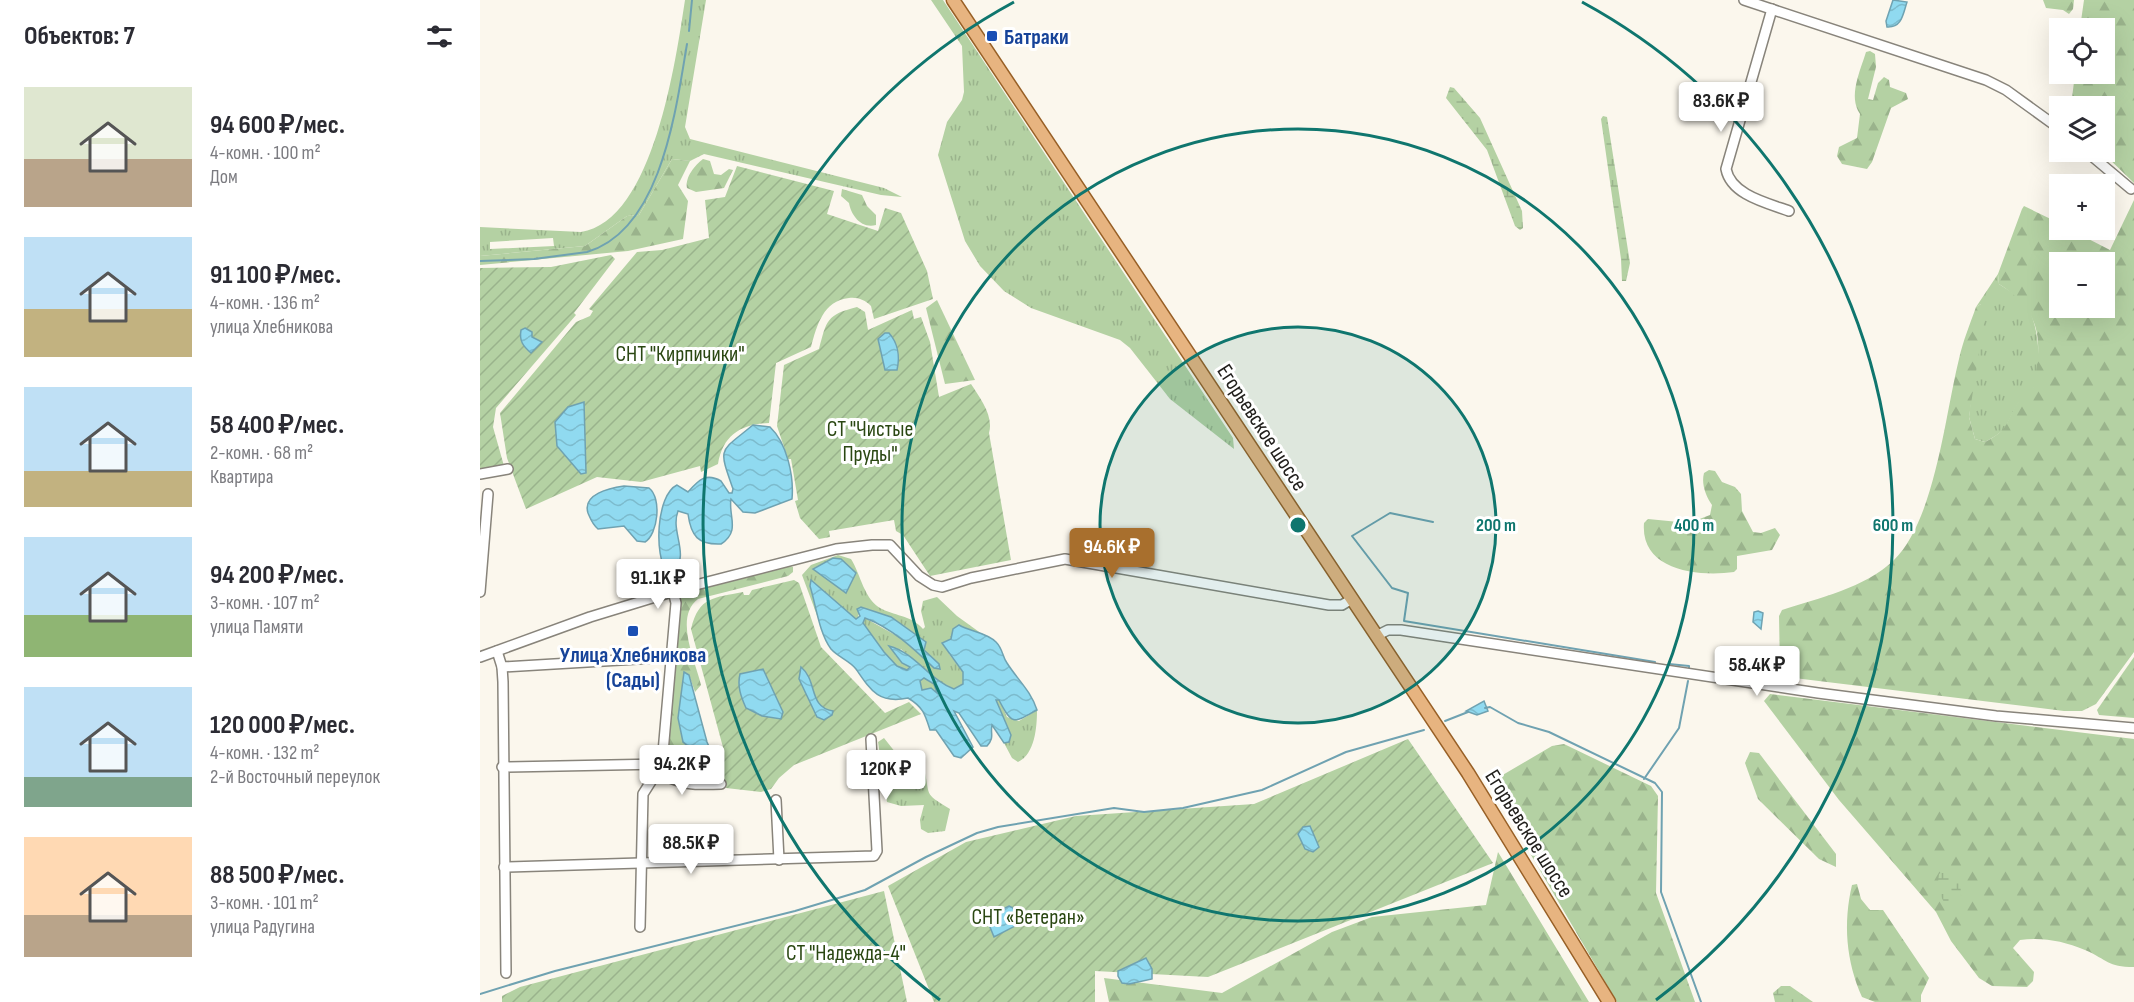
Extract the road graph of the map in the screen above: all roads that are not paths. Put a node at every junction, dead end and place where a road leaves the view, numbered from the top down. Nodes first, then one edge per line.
1 (953, 0) edge
2 (1744, 0) edge
3 (1772, 9) junction
4 (2049, 121) edge
5 (2099, 162) edge
6 (2131, 189) dead end
7 (1789, 211) dead end
8 (508, 469) dead end
9 (480, 474) edge
10 (488, 494) dead end
11 (673, 591) junction
12 (480, 592) edge
13 (1352, 599) junction
14 (1376, 636) junction
15 (497, 651) junction
16 (481, 654) edge
17 (671, 657) junction
18 (502, 667) junction
19 (2134, 728) edge
20 (871, 740) dead end
21 (659, 766) junction
22 (502, 767) junction
23 (721, 784) dead end
24 (776, 800) dead end
25 (779, 860) junction
26 (640, 863) junction
27 (504, 867) junction
28 (640, 927) dead end
29 (506, 973) dead end
30 (1609, 1002) edge

1 - 13 main road, Егорьевское шоссе
2 - 3 street
3 - 4 street
3 - 7 street
5 - 6 street
8 - 9 street
10 - 12 street
11 - 13 street
11 - 15 street
11 - 17 street
13 - 14 main road, Егорьевское шоссе
14 - 19 street
14 - 30 main road, Егорьевское шоссе
15 - 16 street
15 - 18 street
17 - 18 street
17 - 21 street
18 - 22 street
20 - 25 street
21 - 22 street
21 - 23 street
21 - 26 street
22 - 27 street
24 - 25 street
25 - 26 street
26 - 27 street
26 - 28 street
27 - 29 street

